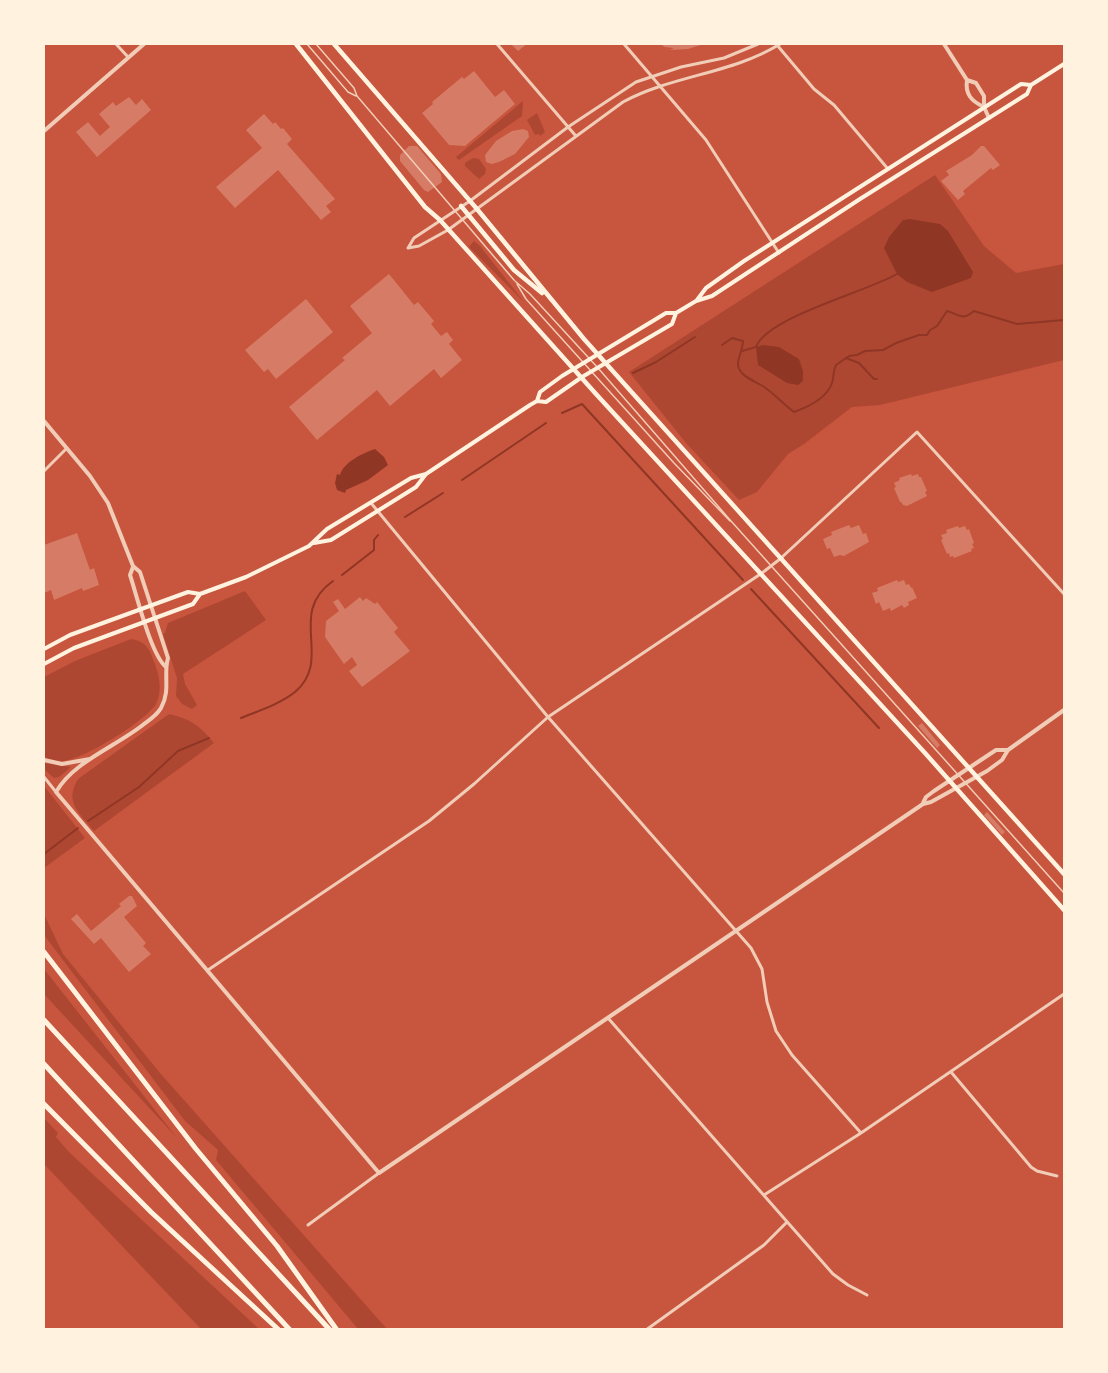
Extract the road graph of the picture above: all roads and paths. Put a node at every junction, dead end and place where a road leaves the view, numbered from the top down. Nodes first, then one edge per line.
1 (116, 44) edge
2 (144, 44) edge
3 (296, 44) edge
4 (307, 44) edge
5 (316, 44) edge
6 (334, 44) edge
7 (497, 44) edge
8 (624, 44) edge
9 (758, 44) edge
10 (779, 44) edge
11 (944, 44) edge
12 (128, 57) junction
13 (1065, 64) edge
14 (654, 77) junction
15 (967, 80) junction
16 (1031, 85) junction
17 (661, 86) junction
18 (357, 96) junction
19 (984, 107) junction
20 (989, 118) junction
21 (568, 127) junction
22 (44, 130) edge
23 (575, 135) junction
24 (888, 169) junction
25 (470, 201) junction
26 (461, 206) junction
27 (477, 209) junction
28 (455, 210) junction
29 (468, 215) junction
30 (463, 219) junction
31 (440, 220) junction
32 (448, 230) junction
33 (773, 243) junction
34 (778, 253) junction
35 (514, 281) junction
36 (551, 301) junction
37 (696, 301) junction
38 (676, 313) junction
39 (598, 353) junction
40 (589, 358) junction
41 (583, 363) junction
42 (606, 363) junction
43 (574, 368) junction
44 (598, 368) junction
45 (591, 372) junction
46 (582, 377) junction
47 (537, 401) junction
48 (44, 421) edge
49 (67, 448) junction
50 (44, 471) edge
51 (426, 474) junction
52 (371, 503) junction
53 (378, 511) junction
54 (731, 521) junction
55 (314, 543) junction
56 (780, 559) junction
57 (133, 566) junction
58 (772, 566) junction
59 (762, 573) junction
60 (200, 594) junction
61 (1065, 594) edge
62 (151, 606) junction
63 (142, 609) junction
64 (155, 619) junction
65 (146, 622) junction
66 (44, 649) edge
67 (44, 664) edge
68 (166, 667) junction
69 (1065, 710) edge
70 (548, 717) junction
71 (1008, 750) junction
72 (90, 759) junction
73 (44, 760) edge
74 (969, 768) junction
75 (958, 775) junction
76 (44, 777) edge
77 (977, 777) junction
78 (949, 781) junction
79 (965, 783) junction
80 (955, 788) junction
81 (56, 792) junction
82 (923, 804) junction
83 (1065, 874) edge
84 (1065, 892) edge
85 (1065, 910) edge
86 (736, 931) junction
87 (44, 952) edge
88 (208, 970) junction
89 (1065, 994) edge
90 (608, 1018) junction
91 (44, 1019) edge
92 (44, 1065) edge
93 (951, 1072) junction
94 (44, 1100) edge
95 (44, 1104) edge
96 (70, 1130) junction
97 (861, 1133) junction
98 (379, 1173) junction
99 (1057, 1176) dead end
100 (764, 1195) junction
101 (787, 1222) junction
102 (308, 1225) dead end
103 (867, 1295) dead end
104 (279, 1329) edge
105 (290, 1329) edge
106 (330, 1329) edge
107 (338, 1329) edge
108 (646, 1329) edge

1 - 12 street
2 - 12 street
3 - 31 main road
4 - 18 lane
5 - 18 lane
6 - 25 main road
7 - 21 street
8 - 14 street
9 - 14 street
10 - 17 street
10 - 24 street
11 - 15 street
12 - 22 street
13 - 16 main road
14 - 17 street
14 - 21 street
15 - 19 street
15 - 19 street
16 - 19 main road
16 - 20 main road
17 - 23 street
17 - 33 street
18 - 28 lane
19 - 20 street
19 - 24 main road
20 - 34 main road
21 - 23 street
21 - 25 street
23 - 27 street
24 - 33 main road
25 - 26 street
25 - 27 main road
26 - 28 street
26 - 29 main road
27 - 29 street
27 - 36 main road
28 - 30 lane
28 - 31 street
29 - 30 street
29 - 36 main road
30 - 32 street
30 - 35 lane
31 - 32 main road
31 - 32 street
32 - 43 main road
33 - 34 street
33 - 37 main road
34 - 37 main road
35 - 40 lane
35 - 41 lane
36 - 39 main road
37 - 38 main road
38 - 39 main road
38 - 42 main road
39 - 40 main road
39 - 42 main road
40 - 41 main road
40 - 44 lane
41 - 43 main road
41 - 45 lane
42 - 44 main road
42 - 56 main road
43 - 46 main road
43 - 47 main road
44 - 45 main road
44 - 54 lane
45 - 46 main road
45 - 54 lane
46 - 47 main road
46 - 59 main road
47 - 51 main road
48 - 49 street
49 - 50 street
49 - 57 street
51 - 52 main road
51 - 53 main road
52 - 53 street
52 - 55 main road
53 - 55 main road
53 - 70 street
54 - 58 lane
55 - 60 main road
56 - 58 street
56 - 61 street
56 - 74 main road
57 - 62 street
57 - 63 street
58 - 59 street
58 - 75 lane
59 - 70 street
59 - 78 main road
60 - 62 main road
60 - 64 main road
62 - 63 main road
62 - 64 street
63 - 65 street
63 - 66 main road
64 - 65 main road
64 - 68 street
65 - 67 main road
65 - 68 street
68 - 72 street
69 - 71 street
70 - 86 street
70 - 88 street
71 - 74 street
71 - 77 street
72 - 73 street
72 - 81 street
74 - 75 street
74 - 77 main road
75 - 78 street
75 - 79 lane
76 - 81 street
77 - 79 street
77 - 83 main road
78 - 80 main road
78 - 82 street
79 - 80 street
79 - 84 lane
80 - 82 street
80 - 85 main road
81 - 88 street
82 - 86 street
86 - 90 street
86 - 97 street
87 - 107 highway
88 - 98 street
89 - 93 street
90 - 98 street
90 - 100 street
91 - 106 highway
92 - 105 highway
93 - 97 street
93 - 99 street
94 - 96 highway
95 - 96 highway
96 - 104 highway
97 - 100 street
98 - 102 street
100 - 101 street
101 - 103 street
101 - 108 street

